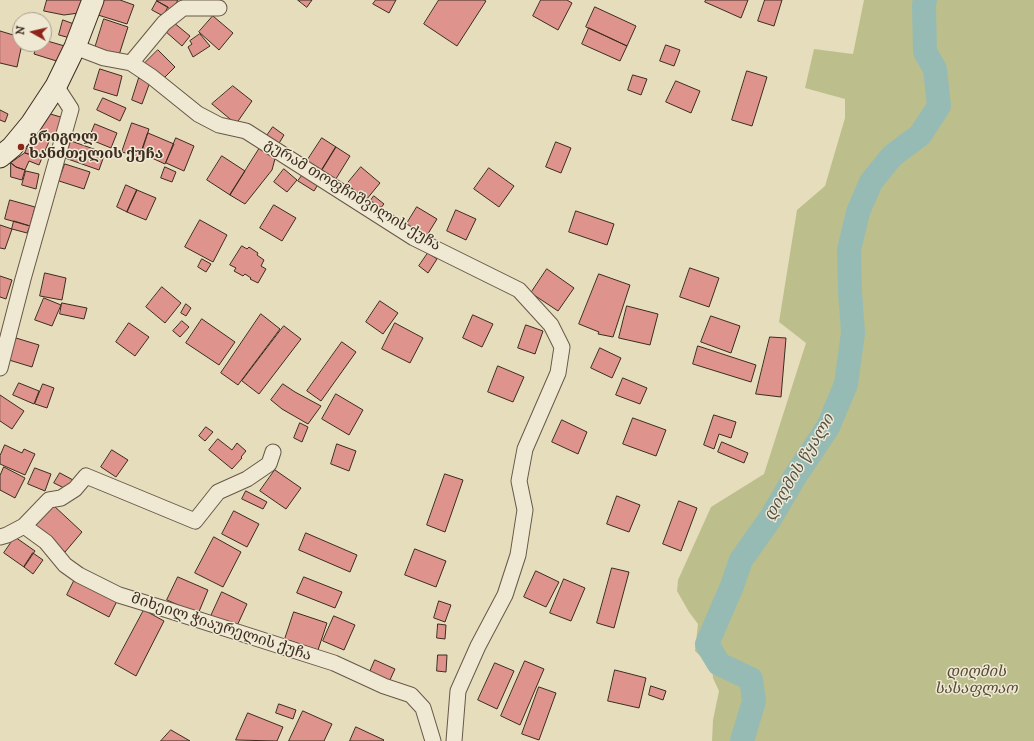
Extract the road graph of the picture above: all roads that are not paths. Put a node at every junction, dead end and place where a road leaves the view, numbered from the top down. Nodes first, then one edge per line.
1 (93, 0) edge
2 (219, 8) dead end
3 (75, 47) junction
4 (131, 63) junction
5 (56, 86) junction
6 (0, 157) edge
7 (0, 368) edge
8 (273, 452) dead end
9 (24, 526) junction
10 (0, 537) edge
11 (432, 741) edge
12 (454, 741) edge

1 - 3 street
2 - 4 street
3 - 4 street, გურამ თოფჩიშვილის ქუჩა
3 - 5 street
4 - 12 street, გურამ თოფჩიშვილის ქუჩა
5 - 6 street
5 - 7 street
8 - 9 street
9 - 10 street
9 - 11 street, მიხეილ ჭიაურელის ქუჩა

